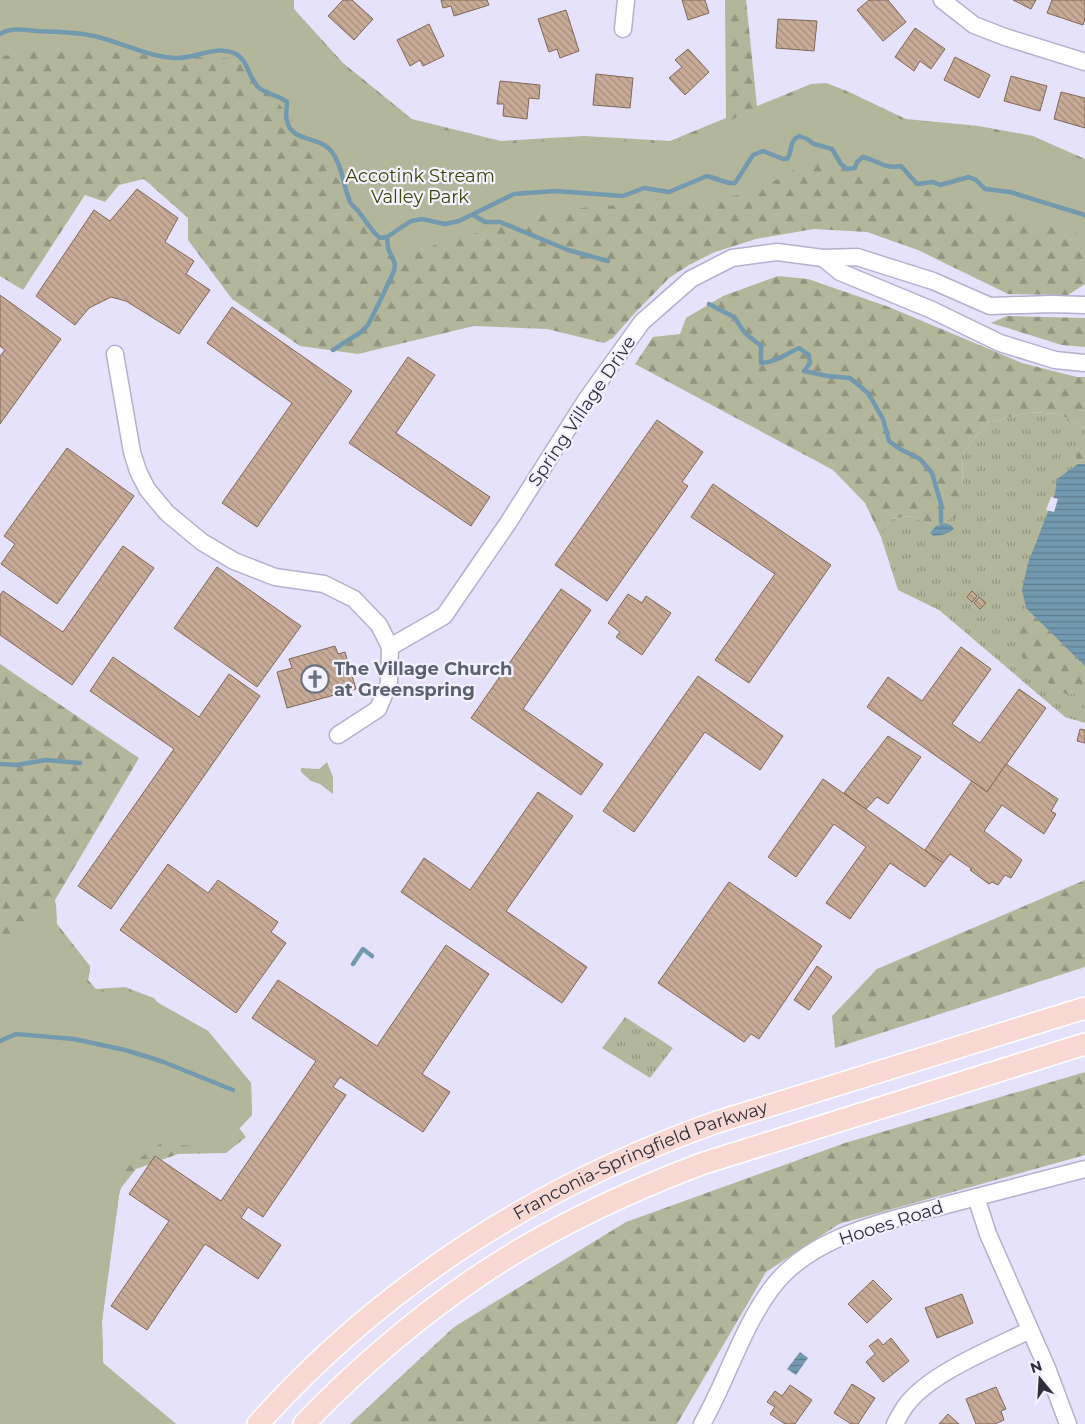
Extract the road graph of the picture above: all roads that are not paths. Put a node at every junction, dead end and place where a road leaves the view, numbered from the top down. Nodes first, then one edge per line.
1 (626, 0) edge
2 (942, 0) edge
3 (622, 29) dead end
4 (1085, 62) edge
5 (823, 258) junction
6 (973, 298) junction
7 (1085, 305) edge
8 (960, 324) junction
9 (115, 354) dead end
10 (1085, 363) edge
11 (390, 646) junction
12 (338, 735) dead end
13 (1085, 1008) edge
14 (1085, 1044) edge
15 (1085, 1169) edge
16 (976, 1197) junction
17 (1030, 1330) junction
18 (258, 1424) edge
19 (304, 1424) edge
20 (702, 1424) edge
21 (895, 1424) edge
22 (1068, 1424) edge

1 - 3 street
2 - 4 street
5 - 6 street, Spring Village Drive
5 - 8 street, Spring Village Drive
5 - 11 street, Spring Village Drive
6 - 7 street, Spring Village Drive
6 - 8 street
8 - 10 street, Spring Village Drive
9 - 11 street
11 - 12 street
13 - 18 main road, Franconia-Springfield Parkway
14 - 19 main road, Franconia-Springfield Parkway
15 - 16 street, Hooes Road
16 - 17 street
16 - 20 street, Hooes Road
17 - 21 street
17 - 22 street

